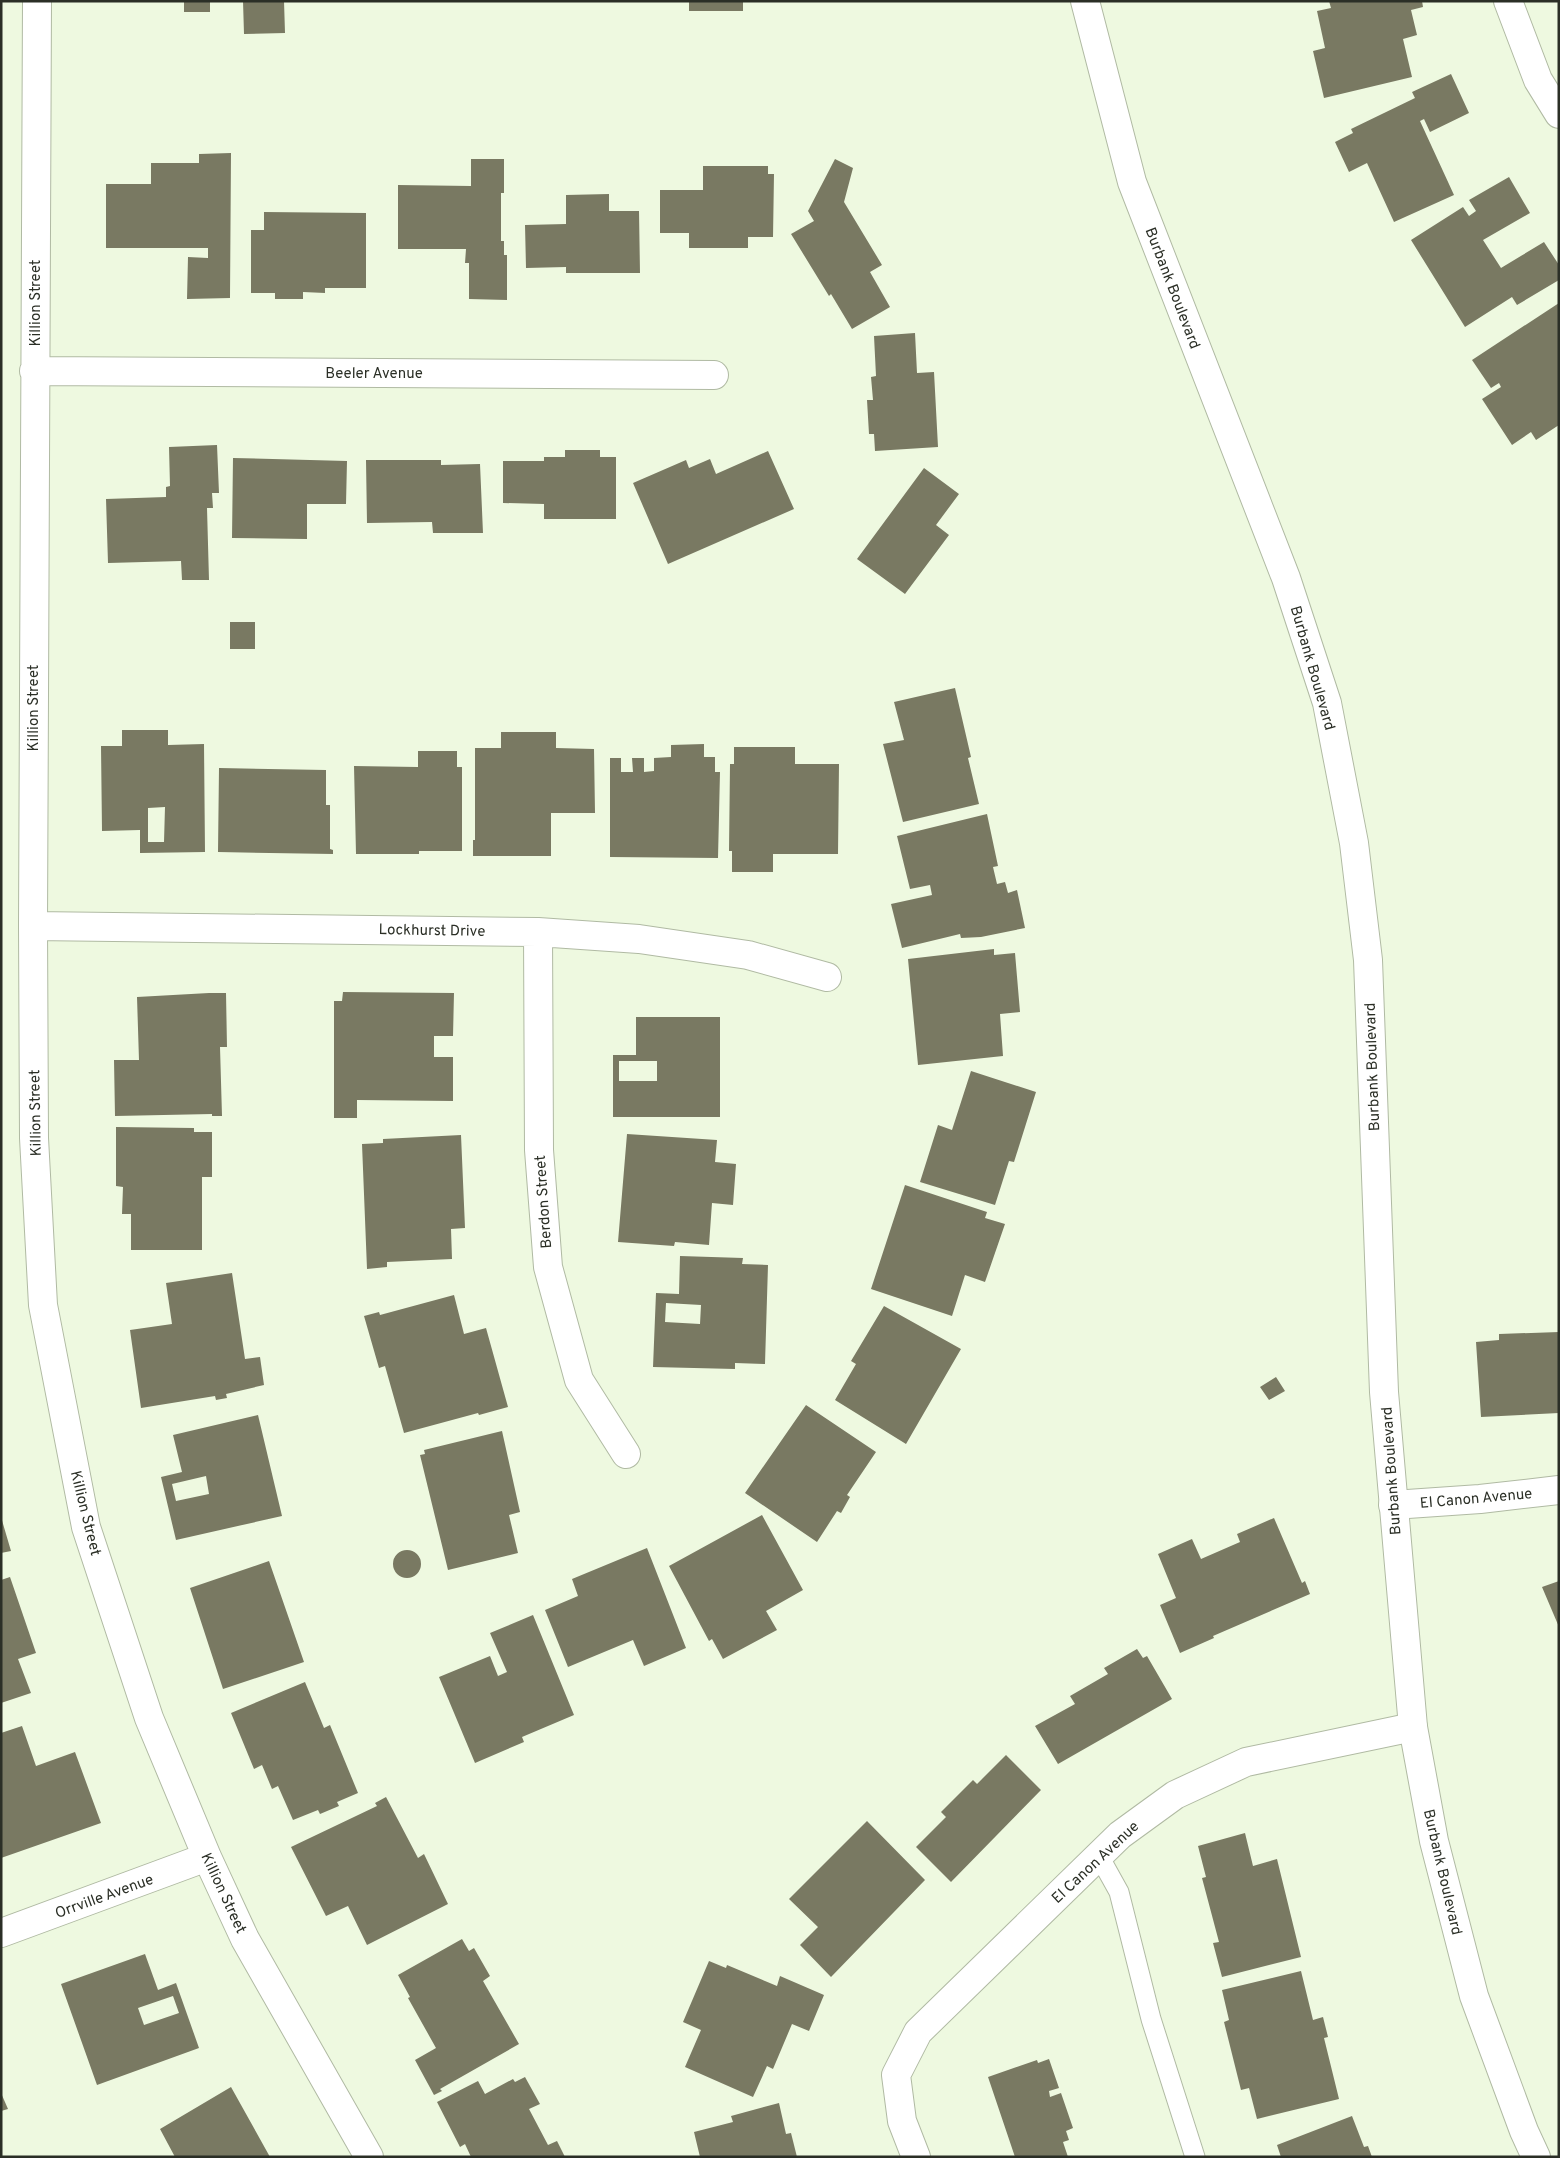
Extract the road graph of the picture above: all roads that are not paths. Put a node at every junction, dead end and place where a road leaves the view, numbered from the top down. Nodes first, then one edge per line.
1 (37, 1) edge
2 (1085, 1) edge
3 (1508, 1) edge
4 (1559, 114) edge
5 (34, 371) junction
6 (714, 375) dead end
7 (33, 926) junction
8 (538, 932) junction
9 (827, 977) dead end
10 (626, 1454) dead end
11 (1559, 1490) edge
12 (1393, 1505) junction
13 (1413, 1727) junction
14 (1099, 1856) junction
15 (206, 1857) junction
16 (1, 1933) edge
17 (369, 2157) edge
18 (916, 2157) edge
19 (1196, 2157) edge
20 (1536, 2157) edge

1 - 5 street, Killion Street
2 - 12 street, Burbank Boulevard
3 - 4 street
5 - 6 street, Beeler Avenue
5 - 7 street, Killion Street
7 - 8 street, Lockhurst Drive
7 - 15 street, Killion Street
8 - 9 street, Lockhurst Drive
8 - 10 street, Berdon Street
11 - 12 street, El Canon Avenue
12 - 13 street, Burbank Boulevard
13 - 14 street, El Canon Avenue
13 - 20 street, Burbank Boulevard
14 - 18 street, El Canon Avenue
14 - 19 lane
15 - 16 street, Orrville Avenue
15 - 17 street, Killion Street

